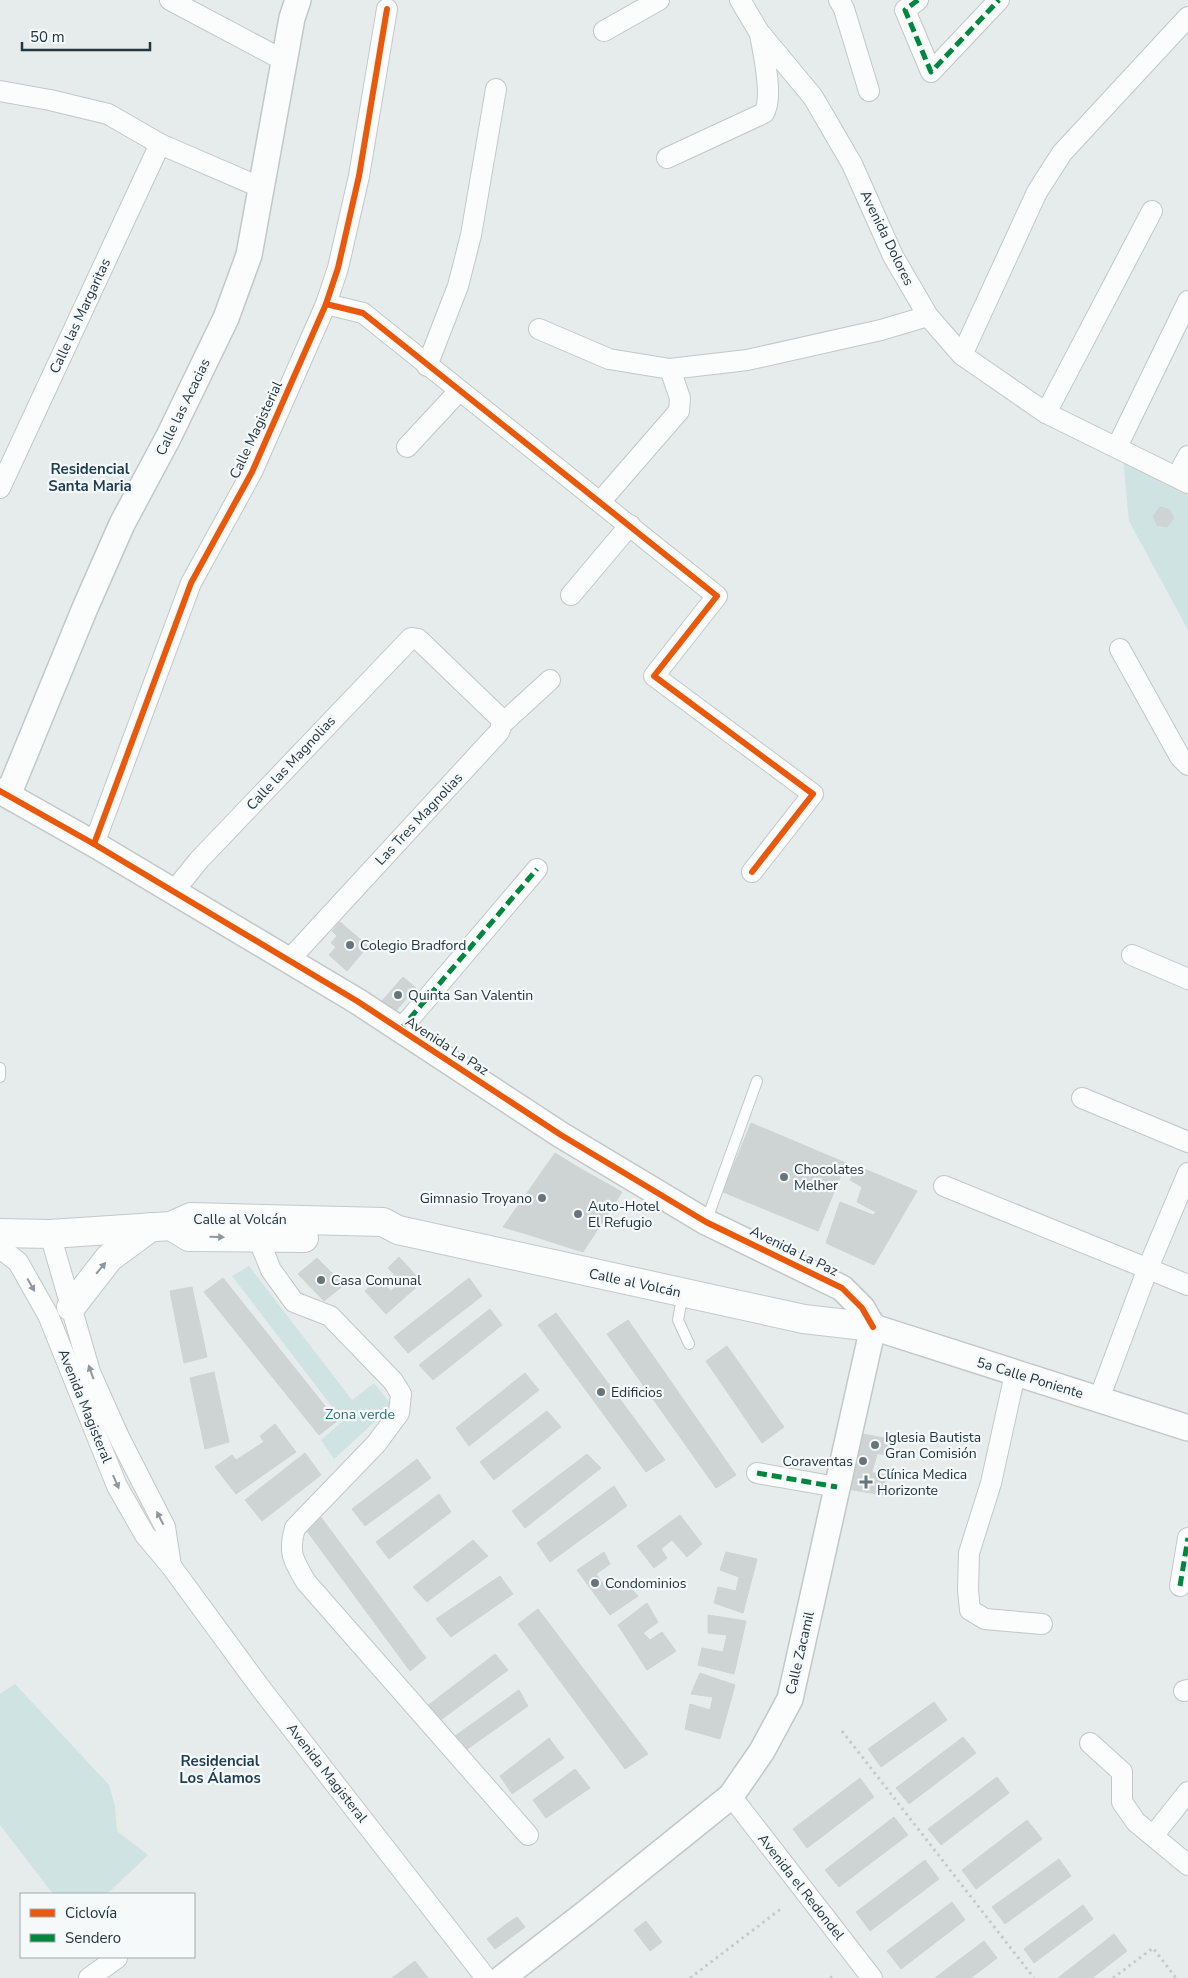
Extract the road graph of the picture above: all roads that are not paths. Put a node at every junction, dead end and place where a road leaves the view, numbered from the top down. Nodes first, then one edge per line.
1 (170, 0) edge
2 (298, 0) edge
3 (659, 0) edge
4 (740, 0) edge
5 (839, 0) edge
6 (918, 0) edge
7 (999, 0) edge
8 (387, 9) dead end
9 (1188, 17) edge
10 (604, 31) dead end
11 (760, 32) junction
12 (285, 61) junction
13 (496, 89) dead end
14 (0, 91) edge
15 (869, 91) dead end
16 (160, 144) junction
17 (667, 158) dead end
18 (262, 188) junction
19 (1152, 211) dead end
20 (1188, 301) edge
21 (326, 304) junction
22 (928, 316) junction
23 (538, 329) dead end
24 (962, 355) junction
25 (428, 366) junction
26 (670, 369) junction
27 (458, 391) junction
28 (1046, 413) junction
29 (407, 447) dead end
30 (1117, 448) junction
31 (1188, 456) edge
32 (1182, 480) edge
33 (0, 488) edge
34 (600, 502) junction
35 (630, 525) junction
36 (571, 595) dead end
37 (1120, 649) dead end
38 (550, 680) dead end
39 (502, 724) junction
40 (1188, 765) edge
41 (4, 793) edge
42 (94, 844) junction
43 (537, 869) dead end
44 (752, 872) dead end
45 (174, 891) junction
46 (1132, 955) dead end
47 (289, 960) junction
48 (1188, 979) edge
49 (400, 1030) junction
50 (0, 1068) edge
51 (0, 1077) edge
52 (757, 1081) dead end
53 (1082, 1098) dead end
54 (1188, 1142) edge
55 (1188, 1173) edge
56 (944, 1186) dead end
57 (706, 1222) junction
58 (161, 1226) junction
59 (398, 1230) junction
60 (0, 1233) edge
61 (50, 1234) junction
62 (258, 1238) junction
63 (0, 1248) edge
64 (1148, 1268) junction
65 (1188, 1285) edge
66 (683, 1293) junction
67 (59, 1311) junction
68 (873, 1327) junction
69 (689, 1344) dead end
70 (1016, 1374) junction
71 (1099, 1400) junction
72 (1188, 1428) edge
73 (757, 1473) dead end
74 (837, 1487) junction
75 (1188, 1538) edge
76 (1180, 1586) dead end
77 (1042, 1624) dead end
78 (1090, 1743) dead end
79 (1188, 1792) edge
80 (731, 1796) junction
81 (528, 1835) dead end
82 (1153, 1836) junction
83 (1188, 1865) edge
84 (117, 1958) dead end
85 (89, 1978) edge
86 (486, 1978) edge
87 (502, 1978) edge
88 (872, 1978) edge

1 - 12 street
2 - 12 street, Calle las Acacias
3 - 10 street
4 - 11 street, Avenida Dolores
5 - 15 street
6 - 7 street
8 - 21 street, Calle Magisterial
9 - 24 street
11 - 17 street
11 - 22 street, Avenida Dolores
12 - 18 street, Calle las Acacias
13 - 25 street
14 - 16 street
16 - 18 street
16 - 33 street, Calle las Margaritas
18 - 41 street, Calle las Acacias
19 - 28 street
20 - 30 street
21 - 25 street
21 - 42 street, Calle Magisterial
22 - 24 street, Avenida Dolores
22 - 26 street
23 - 26 street
24 - 28 street, Avenida Dolores
25 - 27 street
26 - 34 street
27 - 29 street
27 - 34 street
28 - 30 street, Avenida Dolores
30 - 32 street, Avenida Dolores
31 - 32 street
34 - 35 street
35 - 36 street
35 - 44 street
37 - 40 street
38 - 39 street, Las Tres Magnolias
39 - 45 street, Calle las Magnolias
39 - 47 street, Las Tres Magnolias
41 - 42 street, Avenida La Paz
42 - 45 street, Avenida La Paz
43 - 49 street
45 - 47 street, Avenida La Paz
46 - 48 street
47 - 49 street, Avenida La Paz
49 - 57 street, Avenida La Paz
50 - 51 lane
52 - 57 lane
53 - 54 street
55 - 64 street
56 - 64 street
57 - 68 street, Avenida La Paz
58 - 59 main road, Calle al Volcán
58 - 61 main road, Calle al Volcán
58 -> 62 main road, Calle al Volcán
67 -> 58 main road
59 - 62 main road, Calle al Volcán
59 - 66 main road, Calle al Volcán
60 - 61 main road, Calle al Volcán
61 - 67 street, Avenida Magisteral
62 - 81 street
63 -> 67 street, Avenida Magisteral
64 - 65 street
64 - 71 street
66 - 68 main road, Calle al Volcán
66 - 69 lane
67 - 86 street, Avenida Magisteral
68 - 70 street, 5a Calle Poniente
68 - 74 street, Calle Zacamil
70 - 71 street, 5a Calle Poniente
70 - 77 street
71 - 72 street, 5a Calle Poniente
73 - 74 street
74 - 80 street, Calle Zacamil
75 - 76 street
78 - 82 street
79 - 82 street
80 - 87 street, Calle Zacamil
80 - 88 street, Avenida el Redondel
82 - 83 street
84 - 85 street

